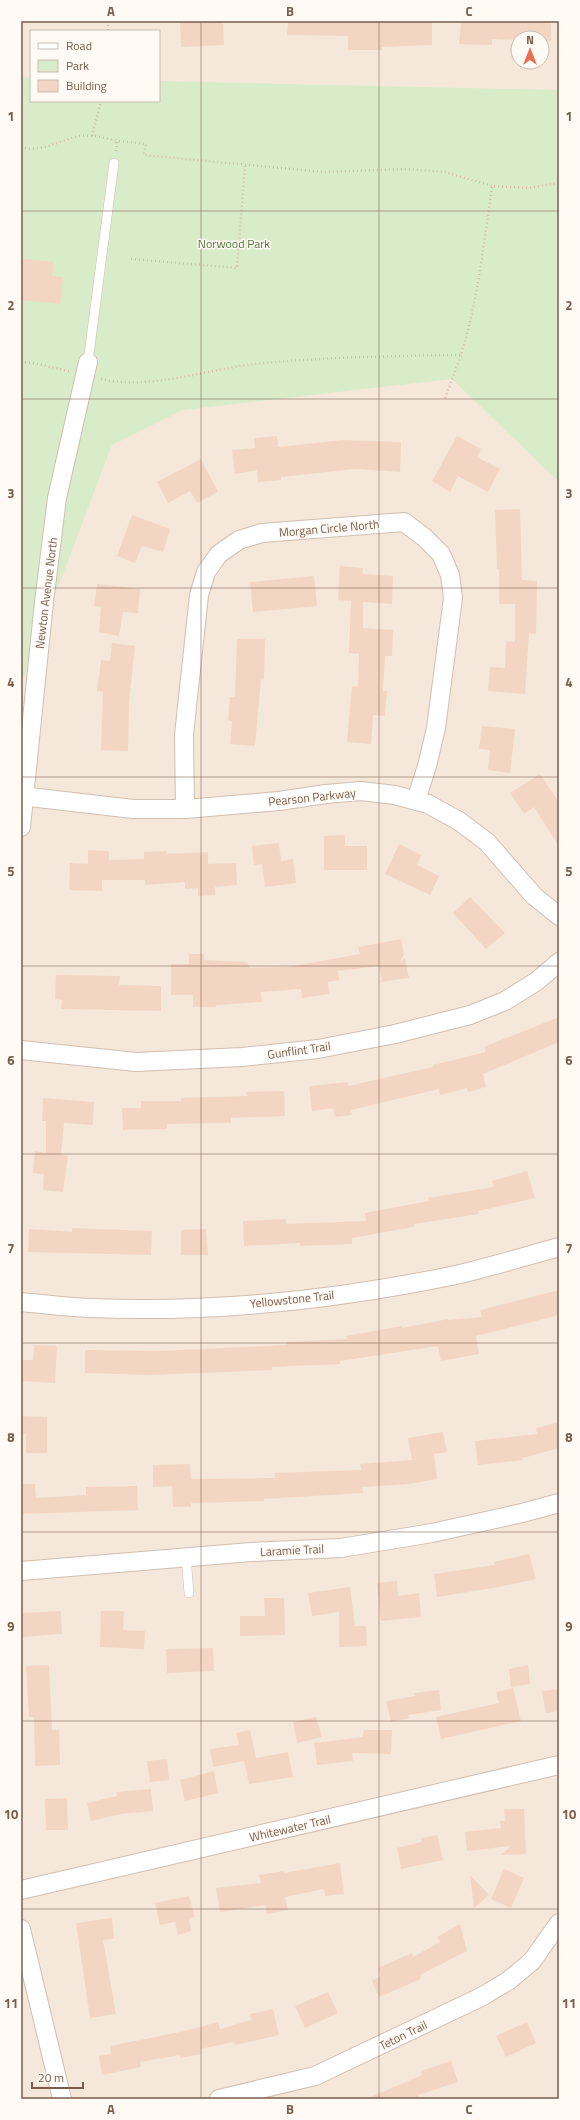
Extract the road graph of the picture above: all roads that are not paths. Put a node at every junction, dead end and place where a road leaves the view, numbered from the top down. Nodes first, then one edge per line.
1 (114, 163) road end
2 (87, 369) joint
3 (23, 796) edge
4 (416, 800) junction
5 (185, 809) junction
6 (21, 827) edge
7 (559, 916) edge
8 (559, 962) edge
9 (21, 1050) edge
10 (559, 1247) edge
11 (21, 1302) edge
12 (559, 1503) edge
13 (186, 1557) junction
14 (21, 1571) edge
15 (189, 1593) dead end
16 (559, 1765) edge
17 (21, 1890) edge
18 (559, 1922) edge
19 (21, 1929) edge
20 (62, 2099) edge
21 (219, 2099) edge

1 - 2 lane
2 - 3 street, Newton Avenue North
3 - 5 street, Pearson Parkway
3 - 6 street, Newton Avenue North
4 - 5 street, Pearson Parkway
4 - 5 street, Morgan Circle North
4 - 7 street, Pearson Parkway
8 - 9 street, Gunflint Trail
10 - 11 street, Yellowstone Trail
12 - 13 street, Laramie Trail
13 - 14 street, Laramie Trail
13 - 15 lane
16 - 17 street, Whitewater Trail
18 - 21 street, Teton Trail
19 - 20 street

